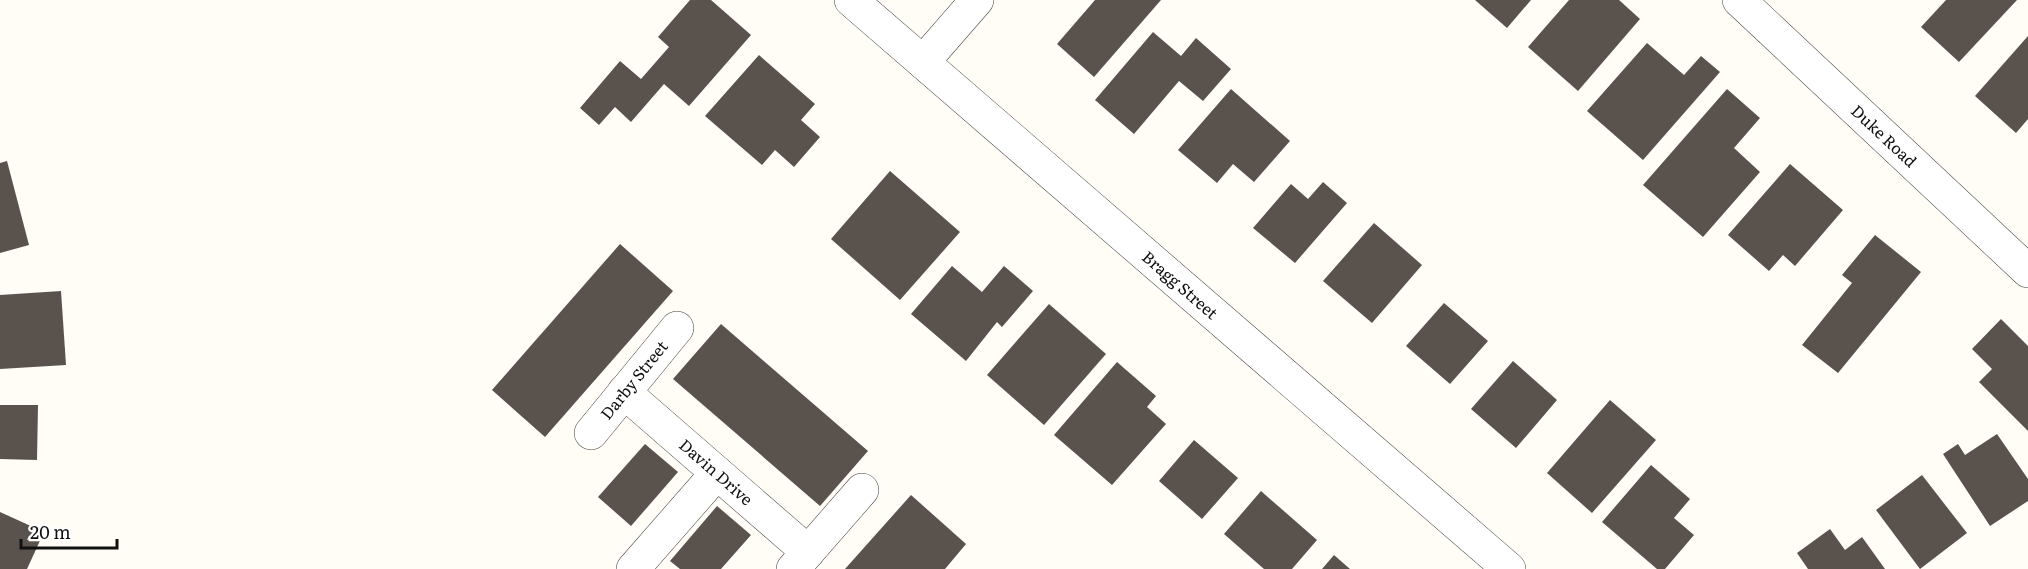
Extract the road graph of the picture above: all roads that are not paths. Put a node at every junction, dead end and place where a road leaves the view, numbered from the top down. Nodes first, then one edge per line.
1 (850, 0) edge
2 (977, 0) edge
3 (1739, 0) edge
4 (923, 62) junction
5 (2028, 271) edge
6 (676, 328) dead end
7 (624, 392) junction
8 (591, 433) dead end
9 (717, 473) junction
10 (862, 489) dead end
11 (801, 561) edge
12 (633, 569) edge
13 (1509, 569) edge

1 - 4 street, Bragg Street
2 - 4 street
3 - 5 street, Duke Road
4 - 13 street, Bragg Street
6 - 7 street, Darby Street
7 - 8 street, Darby Street
7 - 9 street, Davin Drive
9 - 11 street, Davin Drive
9 - 12 street
10 - 11 street

